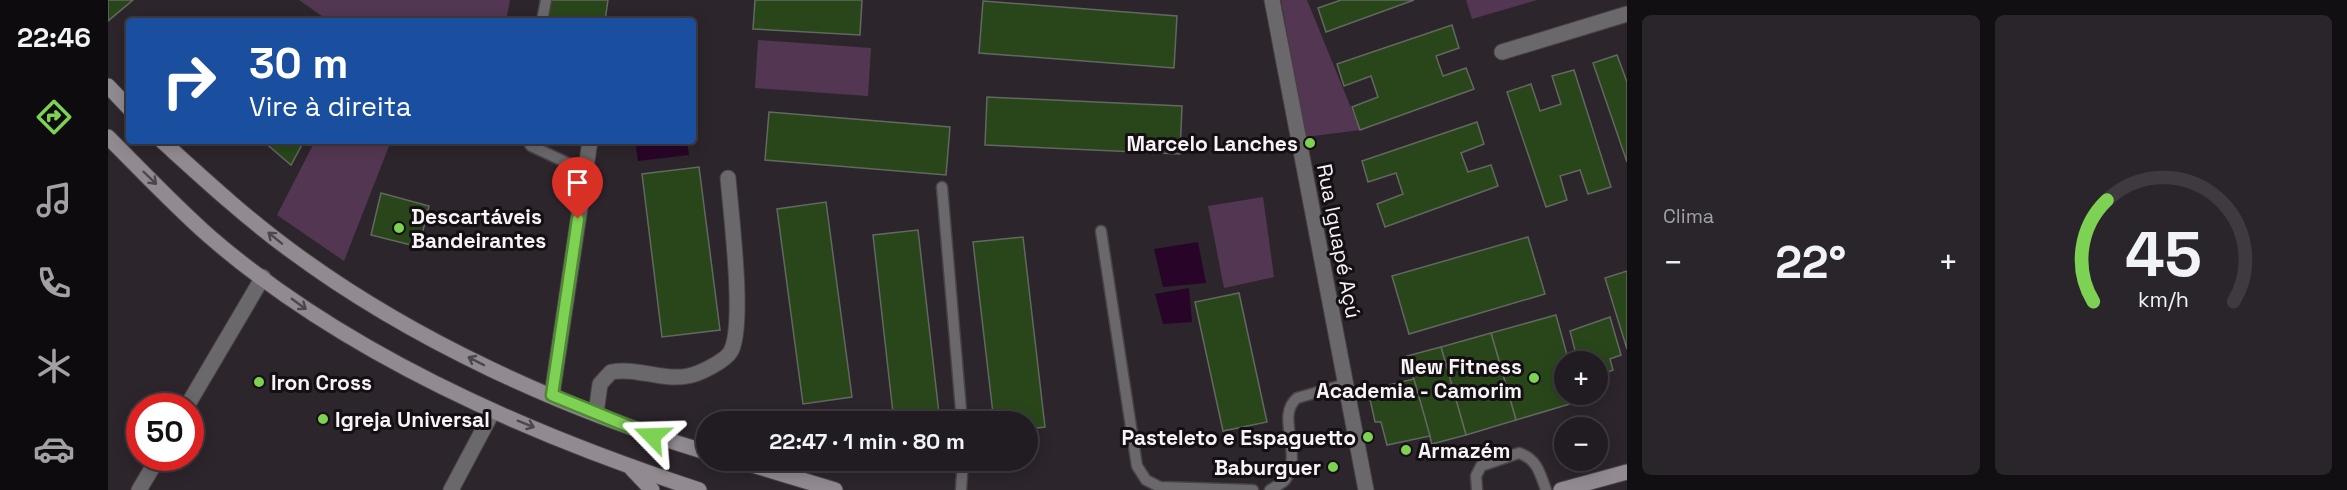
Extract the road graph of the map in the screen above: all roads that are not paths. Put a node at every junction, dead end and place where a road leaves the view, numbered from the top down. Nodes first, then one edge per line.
1 (546, 0) edge
2 (1272, 0) edge
3 (1627, 14) edge
4 (543, 18) edge
5 (1502, 52) dead end
6 (108, 86) edge
7 (126, 105) edge
8 (108, 137) edge
9 (165, 144) edge
10 (530, 144) edge
11 (590, 144) edge
12 (585, 171) junction
13 (728, 178) dead end
14 (942, 187) dead end
15 (1101, 231) dead end
16 (262, 278) junction
17 (1346, 384) junction
18 (195, 393) edge
19 (552, 395) junction
20 (493, 411) junction
21 (961, 411) edge
22 (596, 413) junction
23 (696, 449) edge
24 (630, 467) junction
25 (150, 471) edge
26 (772, 471) edge
27 (962, 471) edge
28 (1627, 472) edge
29 (139, 490) edge
30 (451, 490) edge
31 (652, 490) edge
32 (699, 490) edge
33 (835, 490) edge
34 (961, 490) edge
35 (1253, 490) edge
36 (1269, 490) edge
37 (1366, 490) edge
38 (1477, 490) edge
39 (1546, 490) edge
40 (1561, 490) edge

1 - 4 lane
2 - 17 street, Rua Iguapé Açú
3 - 5 street
6 - 7 main road
8 -> 16 main road
19 -> 9 main road
10 - 12 lane
11 - 12 street
12 - 19 street
13 - 22 street
14 - 21 lane
15 - 35 lane
16 - 18 street
16 -> 20 main road
17 - 36 lane
17 - 37 street, Rua Iguapé Açú
19 - 22 main road
20 -> 24 main road
20 - 30 street
22 - 23 main road
24 - 31 main road
24 - 32 main road
25 - 29 street
26 - 33 main road
27 - 34 lane
28 - 40 main road
38 - 39 lane

